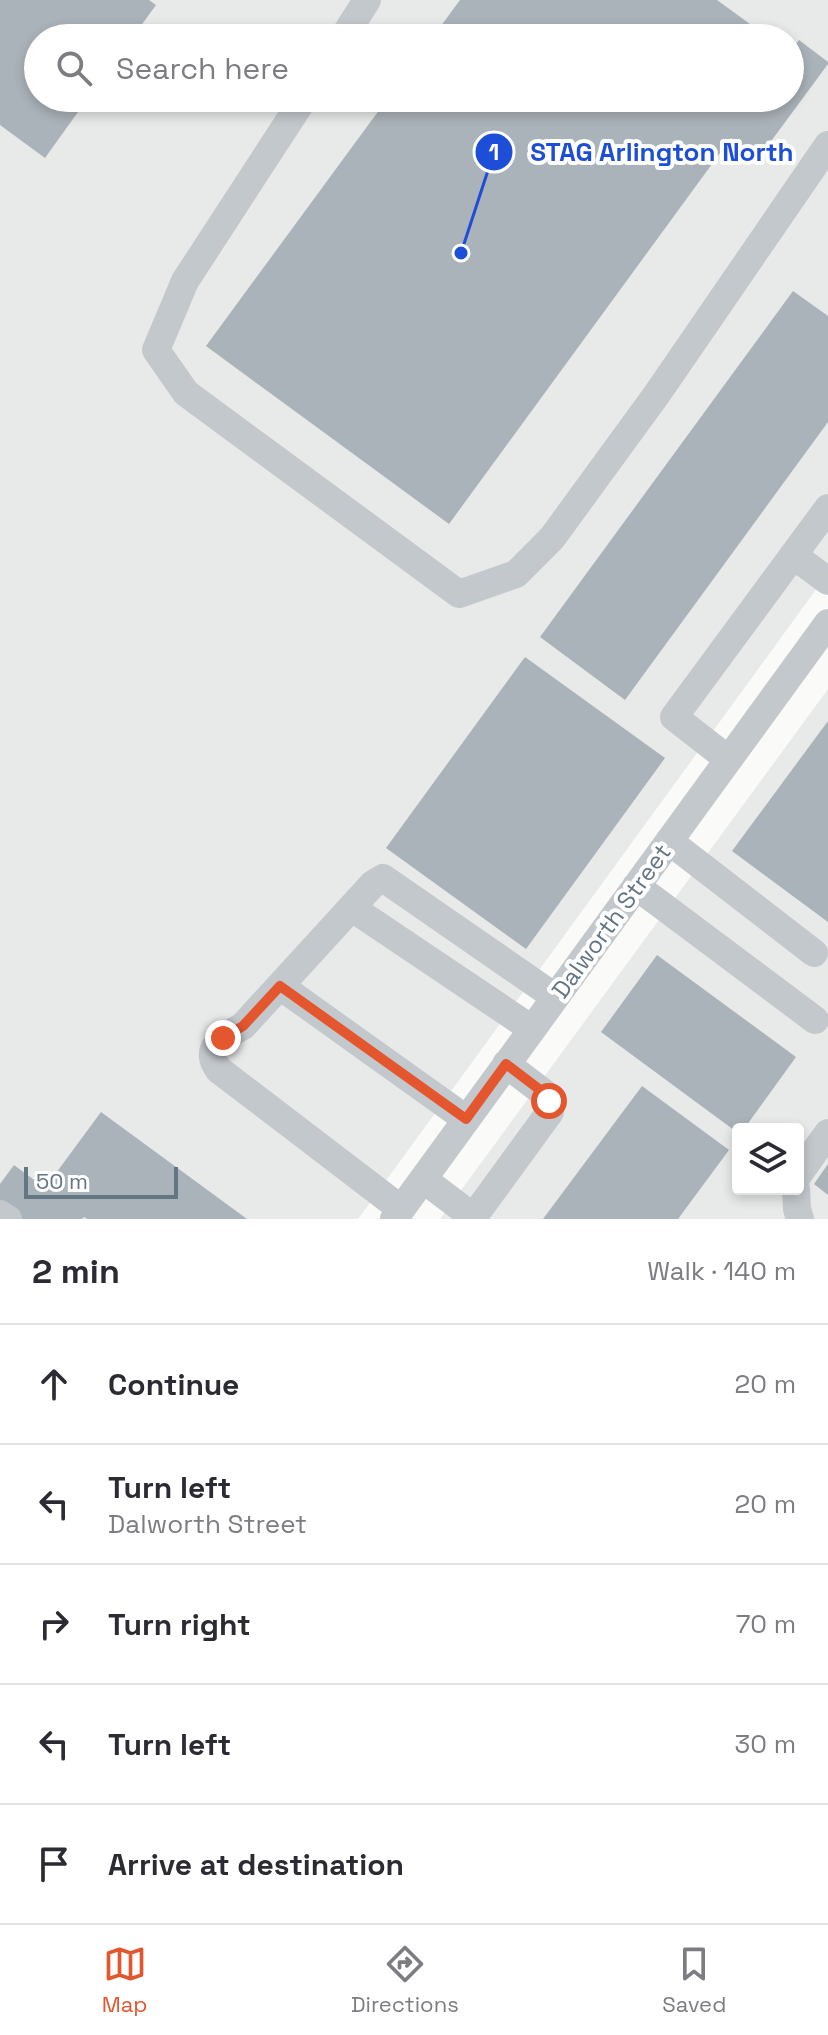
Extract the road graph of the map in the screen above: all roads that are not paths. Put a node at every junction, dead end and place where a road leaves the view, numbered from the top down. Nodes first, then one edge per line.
1 (367, 0) edge
2 (352, 24) edge
3 (295, 112) edge
4 (828, 145) edge
5 (828, 508) edge
6 (793, 555) junction
7 (828, 581) edge
8 (828, 623) edge
9 (728, 759) junction
10 (669, 841) junction
11 (636, 886) junction
12 (352, 908) junction
13 (814, 953) dead end
14 (280, 986) junction
15 (555, 997) junction
16 (815, 1020) dead end
17 (532, 1029) junction
18 (506, 1064) junction
19 (466, 1119) junction
20 (828, 1133) edge
21 (804, 1167) edge
22 (423, 1179) junction
23 (796, 1195) edge
24 (0, 1214) edge
25 (398, 1214) edge
26 (473, 1218) edge
27 (8, 1219) edge
28 (800, 1219) edge

1 - 2 street
3 - 4 street
5 - 6 street
6 - 7 street
6 - 9 street
8 - 9 street, Dalworth Street
9 - 10 street, Dalworth Street
10 - 11 street, Dalworth Street
10 - 13 street
11 - 15 street, Dalworth Street
11 - 16 street
12 - 14 street
12 - 15 street
12 - 17 street
14 - 19 street
14 - 25 street
15 - 17 street, Dalworth Street
17 - 18 street, Dalworth Street
18 - 19 street, Dalworth Street
18 - 26 street
19 - 22 street, Dalworth Street
20 - 21 street
22 - 25 street, Dalworth Street
22 - 26 street
23 - 28 street
24 - 27 street

